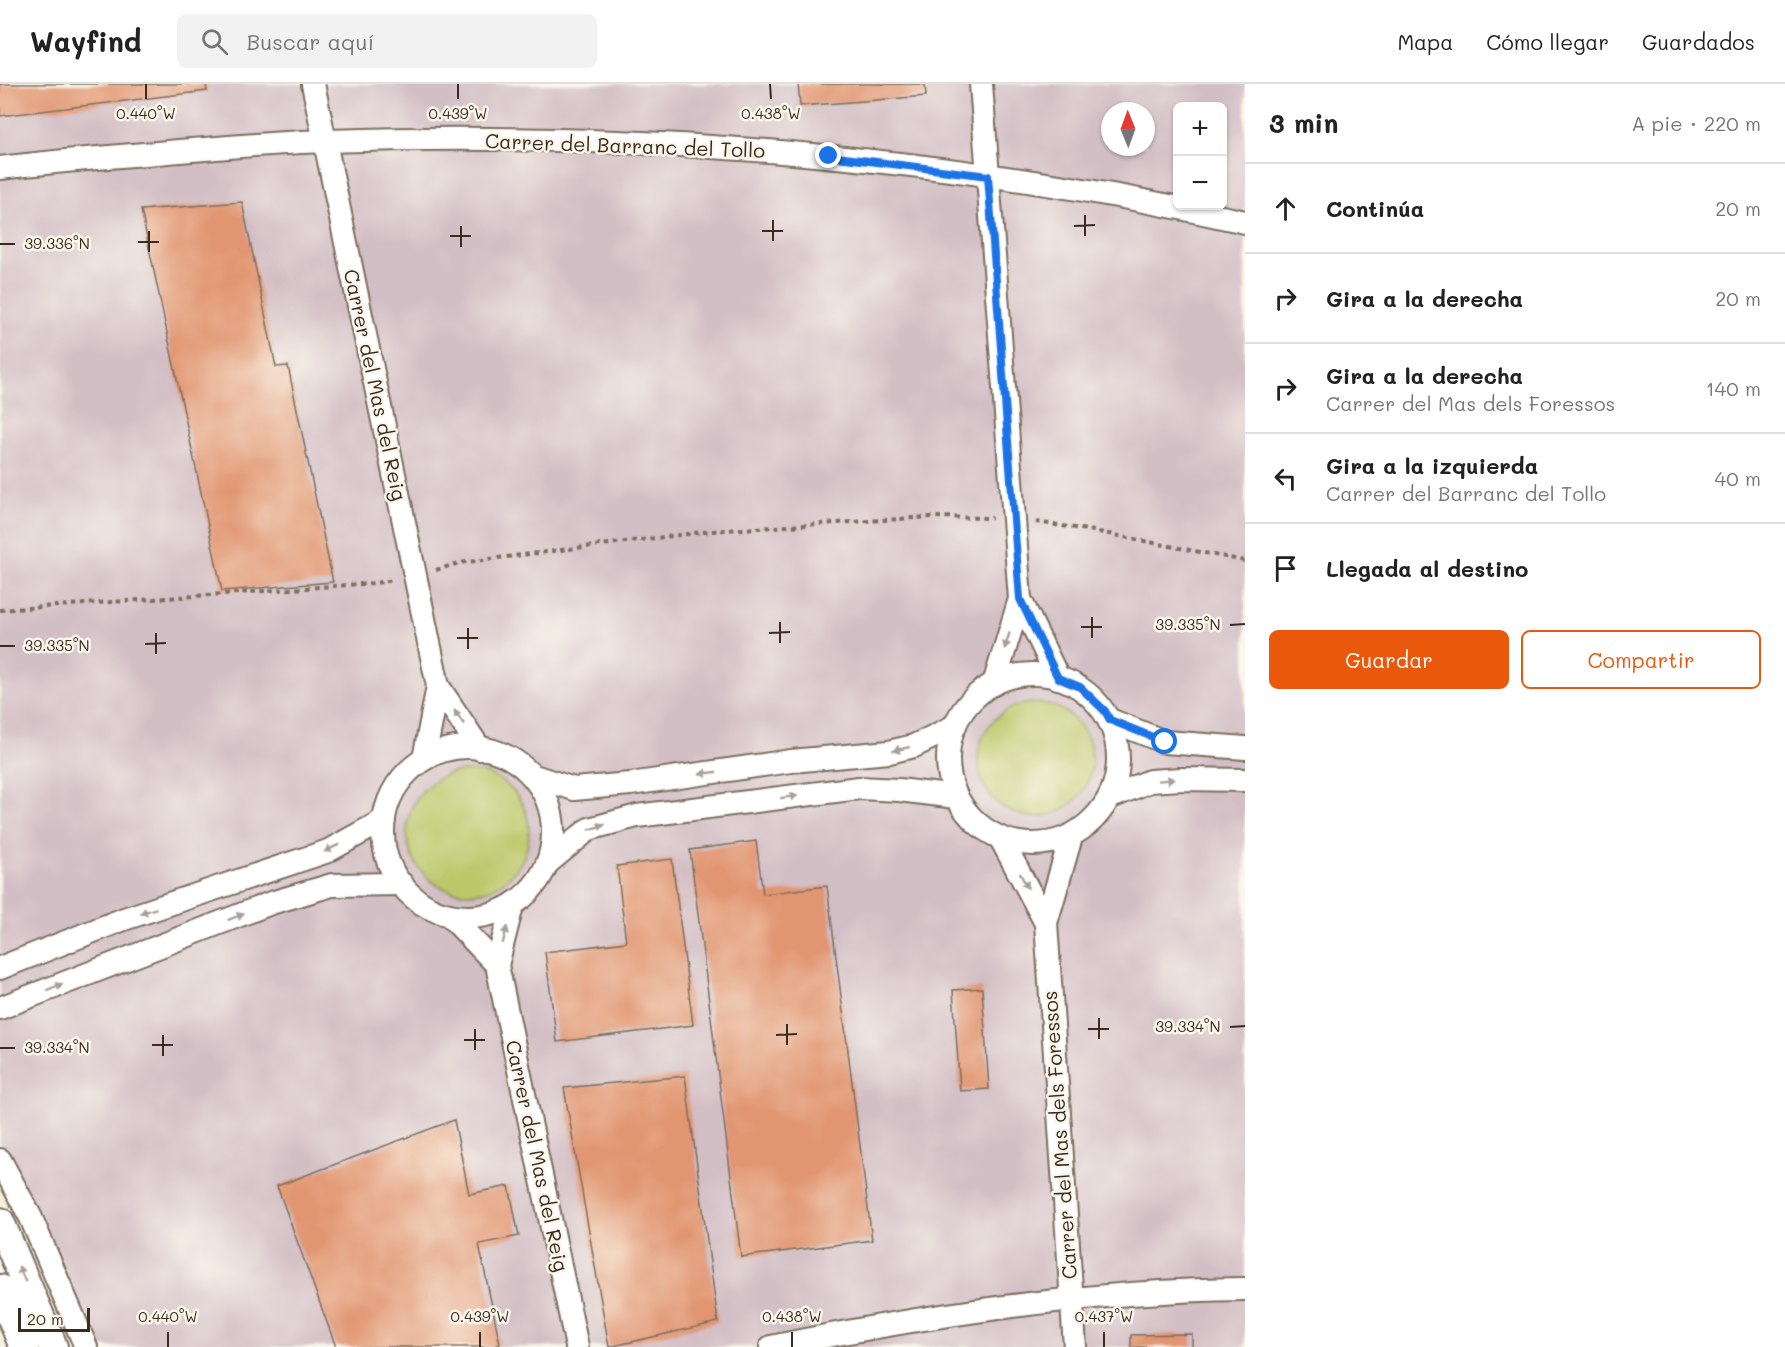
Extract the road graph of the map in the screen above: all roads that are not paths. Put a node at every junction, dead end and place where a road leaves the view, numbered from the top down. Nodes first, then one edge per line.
1 (313, 84) edge
2 (981, 84) edge
3 (324, 141) junction
4 (0, 168) edge
5 (988, 176) junction
6 (1245, 222) edge
7 (1020, 599) junction
8 (1058, 678) junction
9 (994, 684) junction
10 (438, 686) junction
11 (1110, 720) junction
12 (955, 726) junction
13 (1245, 748) edge
14 (480, 749) junction
15 (424, 759) junction
16 (534, 776) junction
17 (1245, 780) edge
18 (956, 797) junction
19 (1111, 797) junction
20 (384, 820) junction
21 (1071, 837) junction
22 (1001, 839) junction
23 (550, 861) junction
24 (402, 884) junction
25 (512, 906) junction
26 (449, 915) junction
27 (1046, 923) junction
28 (497, 965) junction
29 (0, 968) edge
30 (0, 1008) edge
31 (0, 1160) edge
32 (0, 1222) edge
33 (0, 1289) edge
34 (1245, 1289) edge
35 (1071, 1299) junction
36 (24, 1347) edge
37 (53, 1347) edge
38 (86, 1347) edge
39 (577, 1347) edge
40 (771, 1347) edge
41 (1075, 1347) edge

1 - 3 street, Carrer del Mas del Reig
2 - 5 street
3 - 4 street, Carrer del Barranc del Tollo
3 - 5 street, Carrer del Barranc del Tollo
3 - 10 street, Carrer del Mas del Reig
5 - 6 street, Carrer del Barranc del Tollo
5 - 7 street
7 - 8 street
7 -> 9 street
8 - 9 street
8 - 11 street
9 - 12 street
14 -> 10 street, Carrer del Mas del Reig
10 - 15 street, Carrer del Mas del Reig
11 - 13 street
11 - 19 street
12 -> 16 street
12 - 18 street
14 - 15 street
14 - 16 street
15 - 20 street
16 - 23 street
19 -> 17 street
18 - 22 street
23 -> 18 street
19 - 21 street
20 - 24 street
20 -> 29 street
21 - 22 street
21 - 27 street, Carrer del Mas dels Foressos
22 -> 27 street, Carrer del Mas dels Foressos
23 - 25 street
24 - 26 street
30 -> 24 street
25 - 26 street
28 -> 25 street, Carrer del Mas del Reig
26 - 28 street
27 - 35 street, Carrer del Mas dels Foressos
28 - 39 street, Carrer del Mas del Reig
31 - 38 street
37 -> 32 street
33 - 36 street
34 - 35 street
35 - 40 street
35 - 41 street, Carrer del Mas dels Foressos

